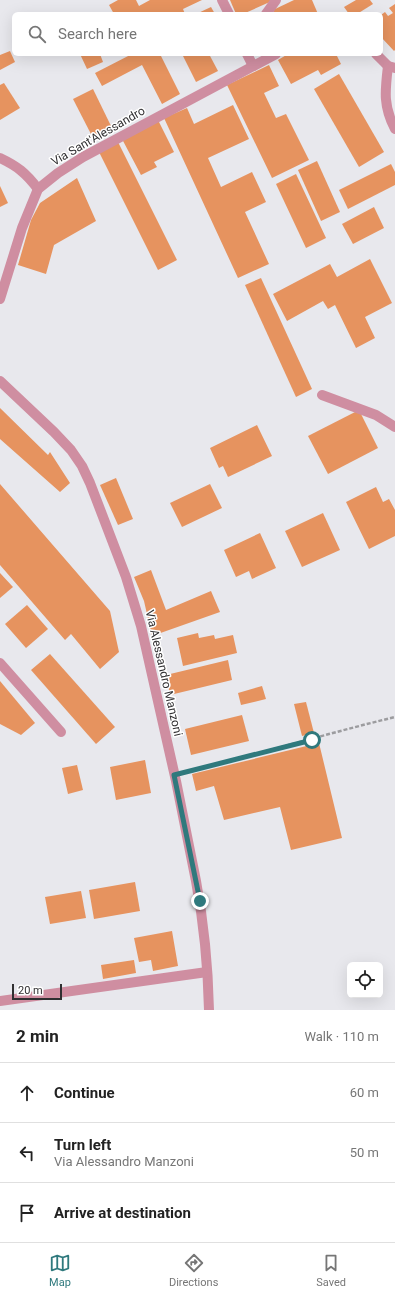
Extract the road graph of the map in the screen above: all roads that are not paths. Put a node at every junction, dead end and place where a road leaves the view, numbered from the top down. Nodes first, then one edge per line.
1 (222, 0) edge
2 (276, 0) edge
3 (228, 12) edge
4 (267, 12) edge
5 (248, 56) edge
6 (272, 56) edge
7 (378, 56) edge
8 (253, 66) junction
9 (391, 67) edge
10 (395, 129) edge
11 (0, 158) edge
12 (38, 188) junction
13 (0, 299) edge
14 (0, 381) edge
15 (322, 395) dead end
16 (395, 427) edge
17 (0, 663) edge
18 (61, 732) dead end
19 (207, 972) junction
20 (0, 1001) edge
21 (208, 1010) edge

1 - 3 street
2 - 4 street
5 - 8 street
6 - 8 street, Via Sant'Alessandro
7 - 9 street
8 - 12 street, Via Sant'Alessandro
9 - 10 street
11 - 12 street
12 - 13 street, Via Sant'Alessandro
14 - 19 street, Via Alessandro Manzoni
15 - 16 street
17 - 18 street
19 - 20 street
19 - 21 street, Via Alessandro Manzoni

